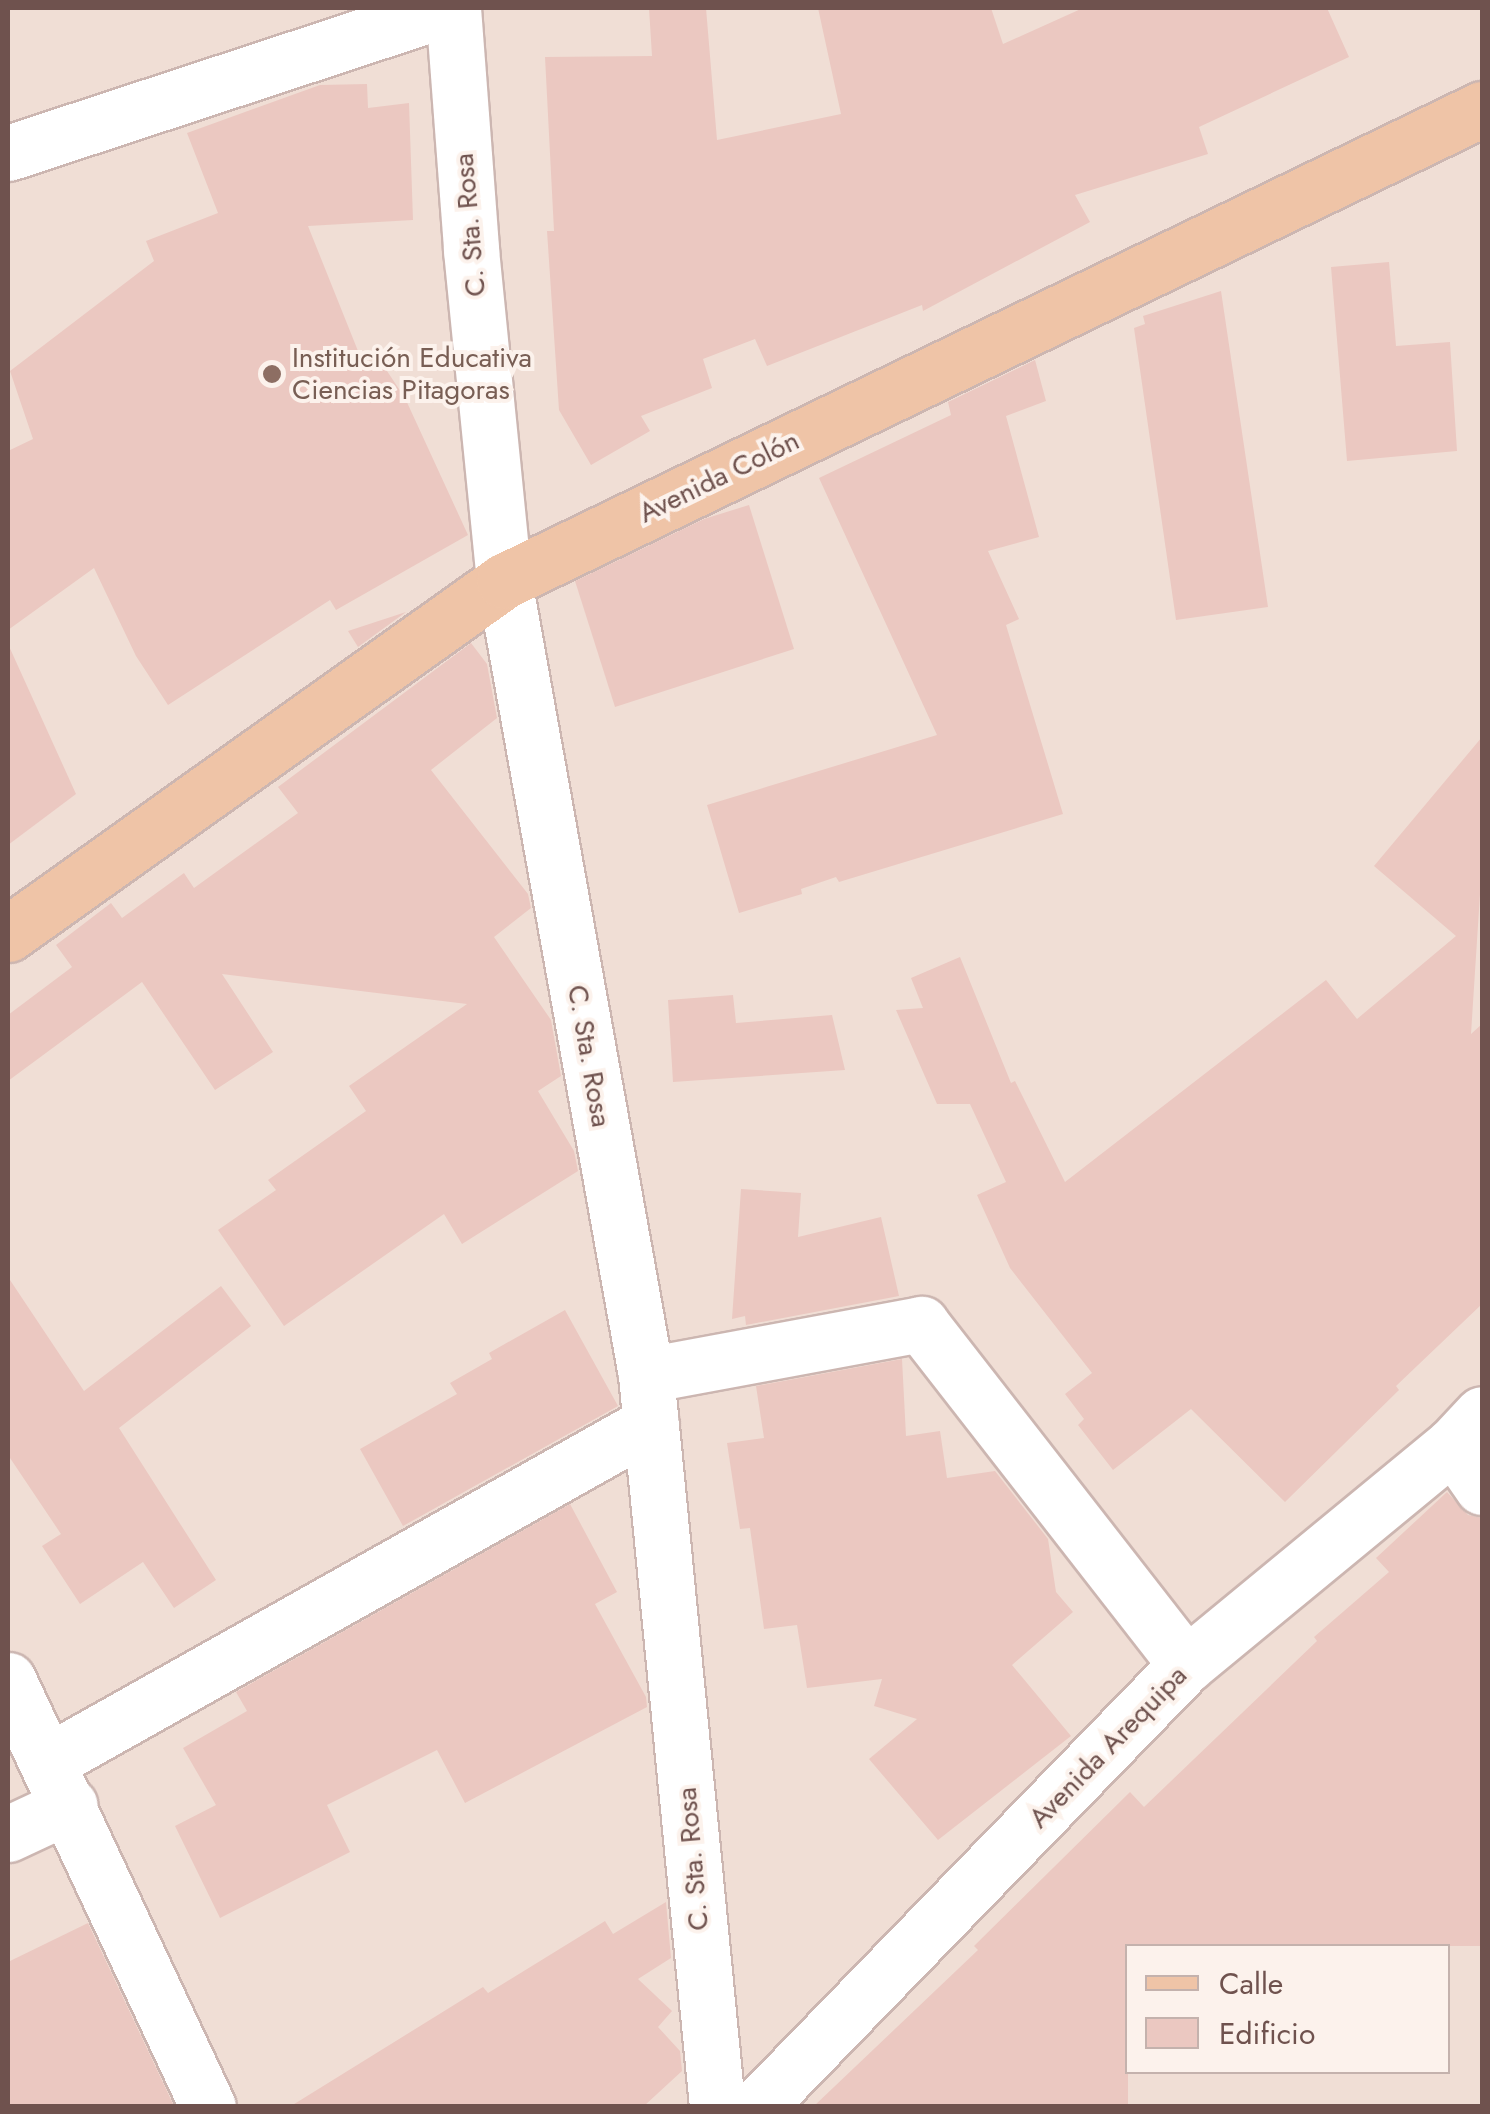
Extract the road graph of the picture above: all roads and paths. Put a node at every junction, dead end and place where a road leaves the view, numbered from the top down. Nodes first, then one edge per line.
1 (450, 8) edge
2 (1482, 110) edge
3 (8, 153) edge
4 (504, 581) junction
5 (8, 934) edge
6 (648, 1399) junction
7 (1473, 1448) edge
8 (1186, 1665) junction
9 (8, 1680) edge
10 (60, 1783) junction
11 (8, 1834) edge
12 (208, 2106) edge
13 (717, 2106) edge
14 (758, 2106) edge

1 - 3 street
1 - 4 street, C. Sta. Rosa
2 - 4 main road, Avenida Colón
4 - 5 main road, Avenida Colón
4 - 6 street, C. Sta. Rosa
6 - 8 street
6 - 10 street
6 - 13 street, C. Sta. Rosa
7 - 8 street, Avenida Arequipa
8 - 14 street, Avenida Arequipa
9 - 10 street
10 - 11 street
10 - 12 street

